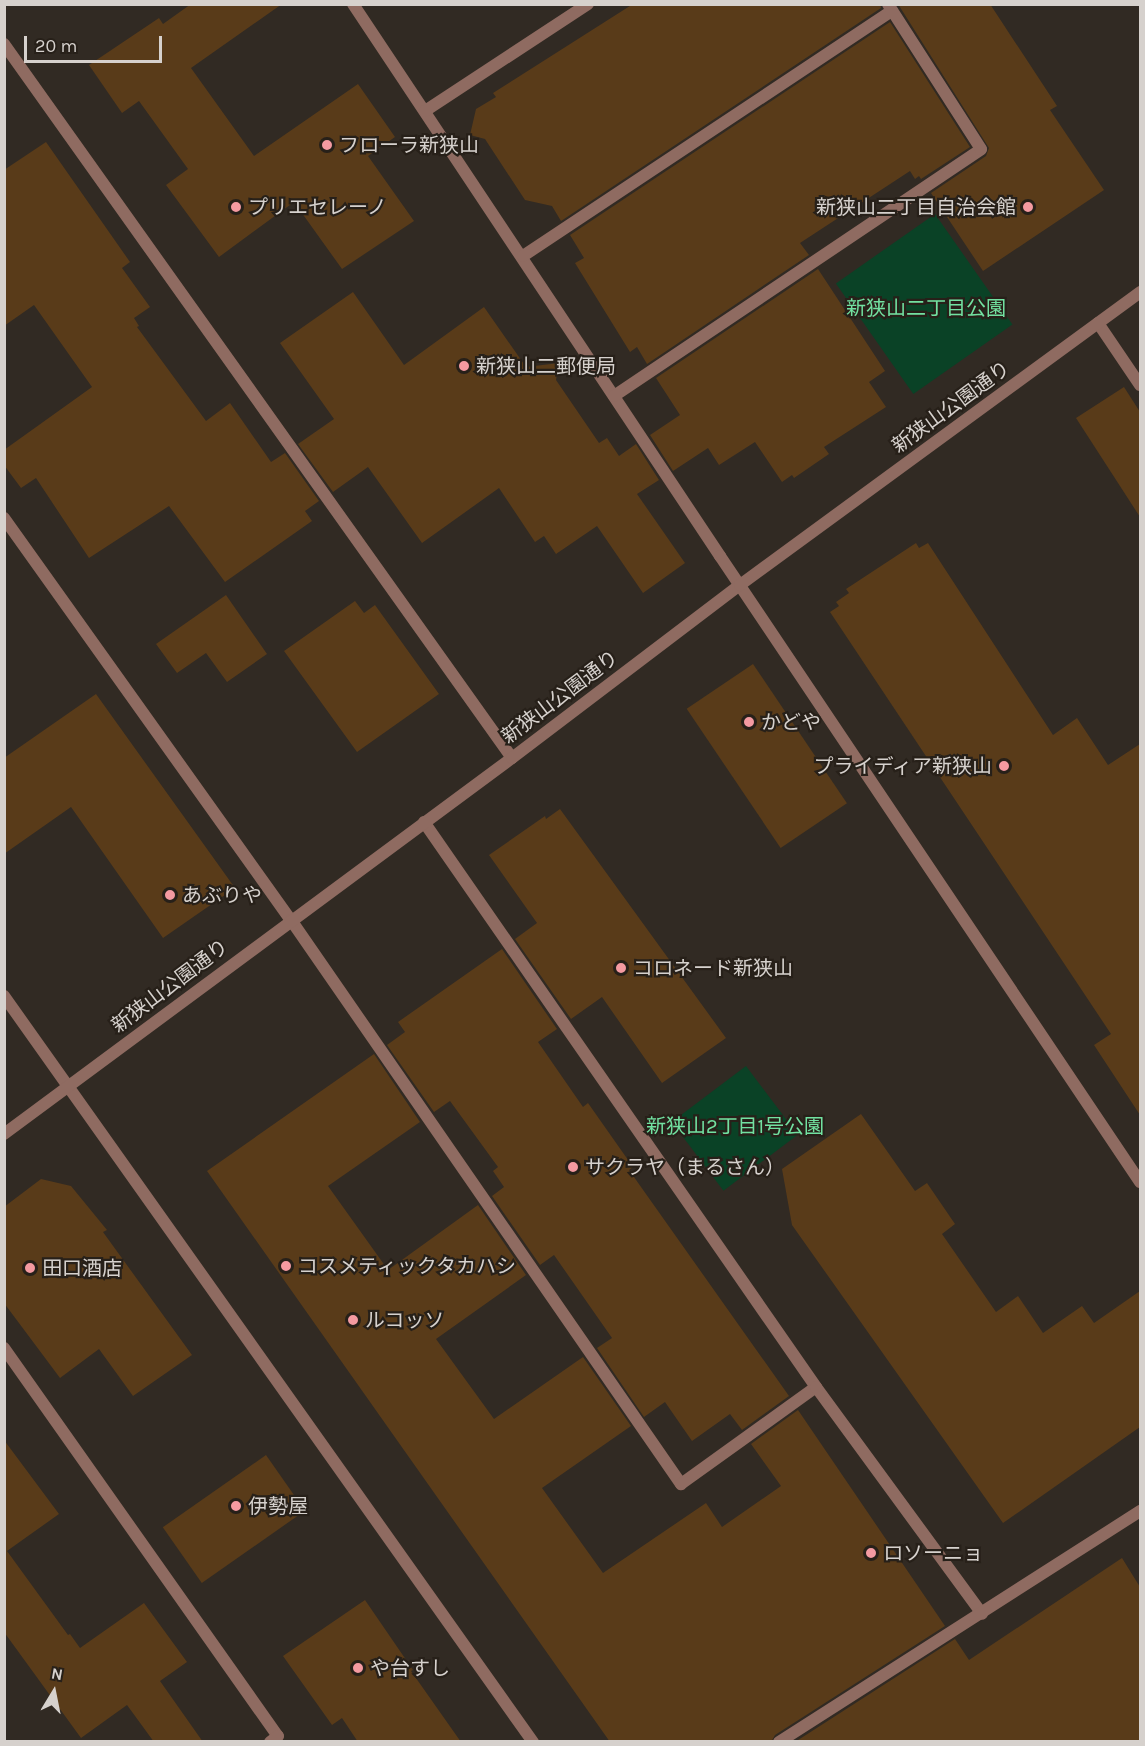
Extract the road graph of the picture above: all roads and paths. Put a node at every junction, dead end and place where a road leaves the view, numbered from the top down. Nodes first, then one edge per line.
1 (353, 4) edge
2 (588, 4) edge
3 (890, 8) edge
4 (4, 44) edge
5 (425, 111) junction
6 (523, 256) junction
7 (1140, 292) edge
8 (1098, 323) junction
9 (1140, 385) edge
10 (614, 396) junction
11 (4, 518) edge
12 (740, 585) junction
13 (512, 758) junction
14 (424, 822) junction
15 (291, 920) junction
16 (4, 996) edge
17 (68, 1087) junction
18 (4, 1134) edge
19 (1140, 1182) edge
20 (4, 1348) edge
21 (816, 1386) junction
22 (1140, 1511) edge
23 (982, 1614) junction
24 (270, 1742) edge
25 (533, 1742) edge
26 (779, 1742) edge

1 - 5 street
2 - 5 street
3 - 6 street
3 - 10 street
4 - 13 street
5 - 6 street
6 - 10 street
7 - 8 street, 新狭山公園通り
8 - 9 street
8 - 12 street, 新狭山公園通り
10 - 12 street
11 - 15 street
12 - 13 street, 新狭山公園通り
12 - 19 street
13 - 14 street, 新狭山公園通り
14 - 15 street, 新狭山公園通り
14 - 21 street
15 - 17 street, 新狭山公園通り
15 - 21 street
16 - 17 street
17 - 18 street, 新狭山公園通り
17 - 25 street
20 - 24 street
21 - 23 street
22 - 23 street
23 - 26 street

